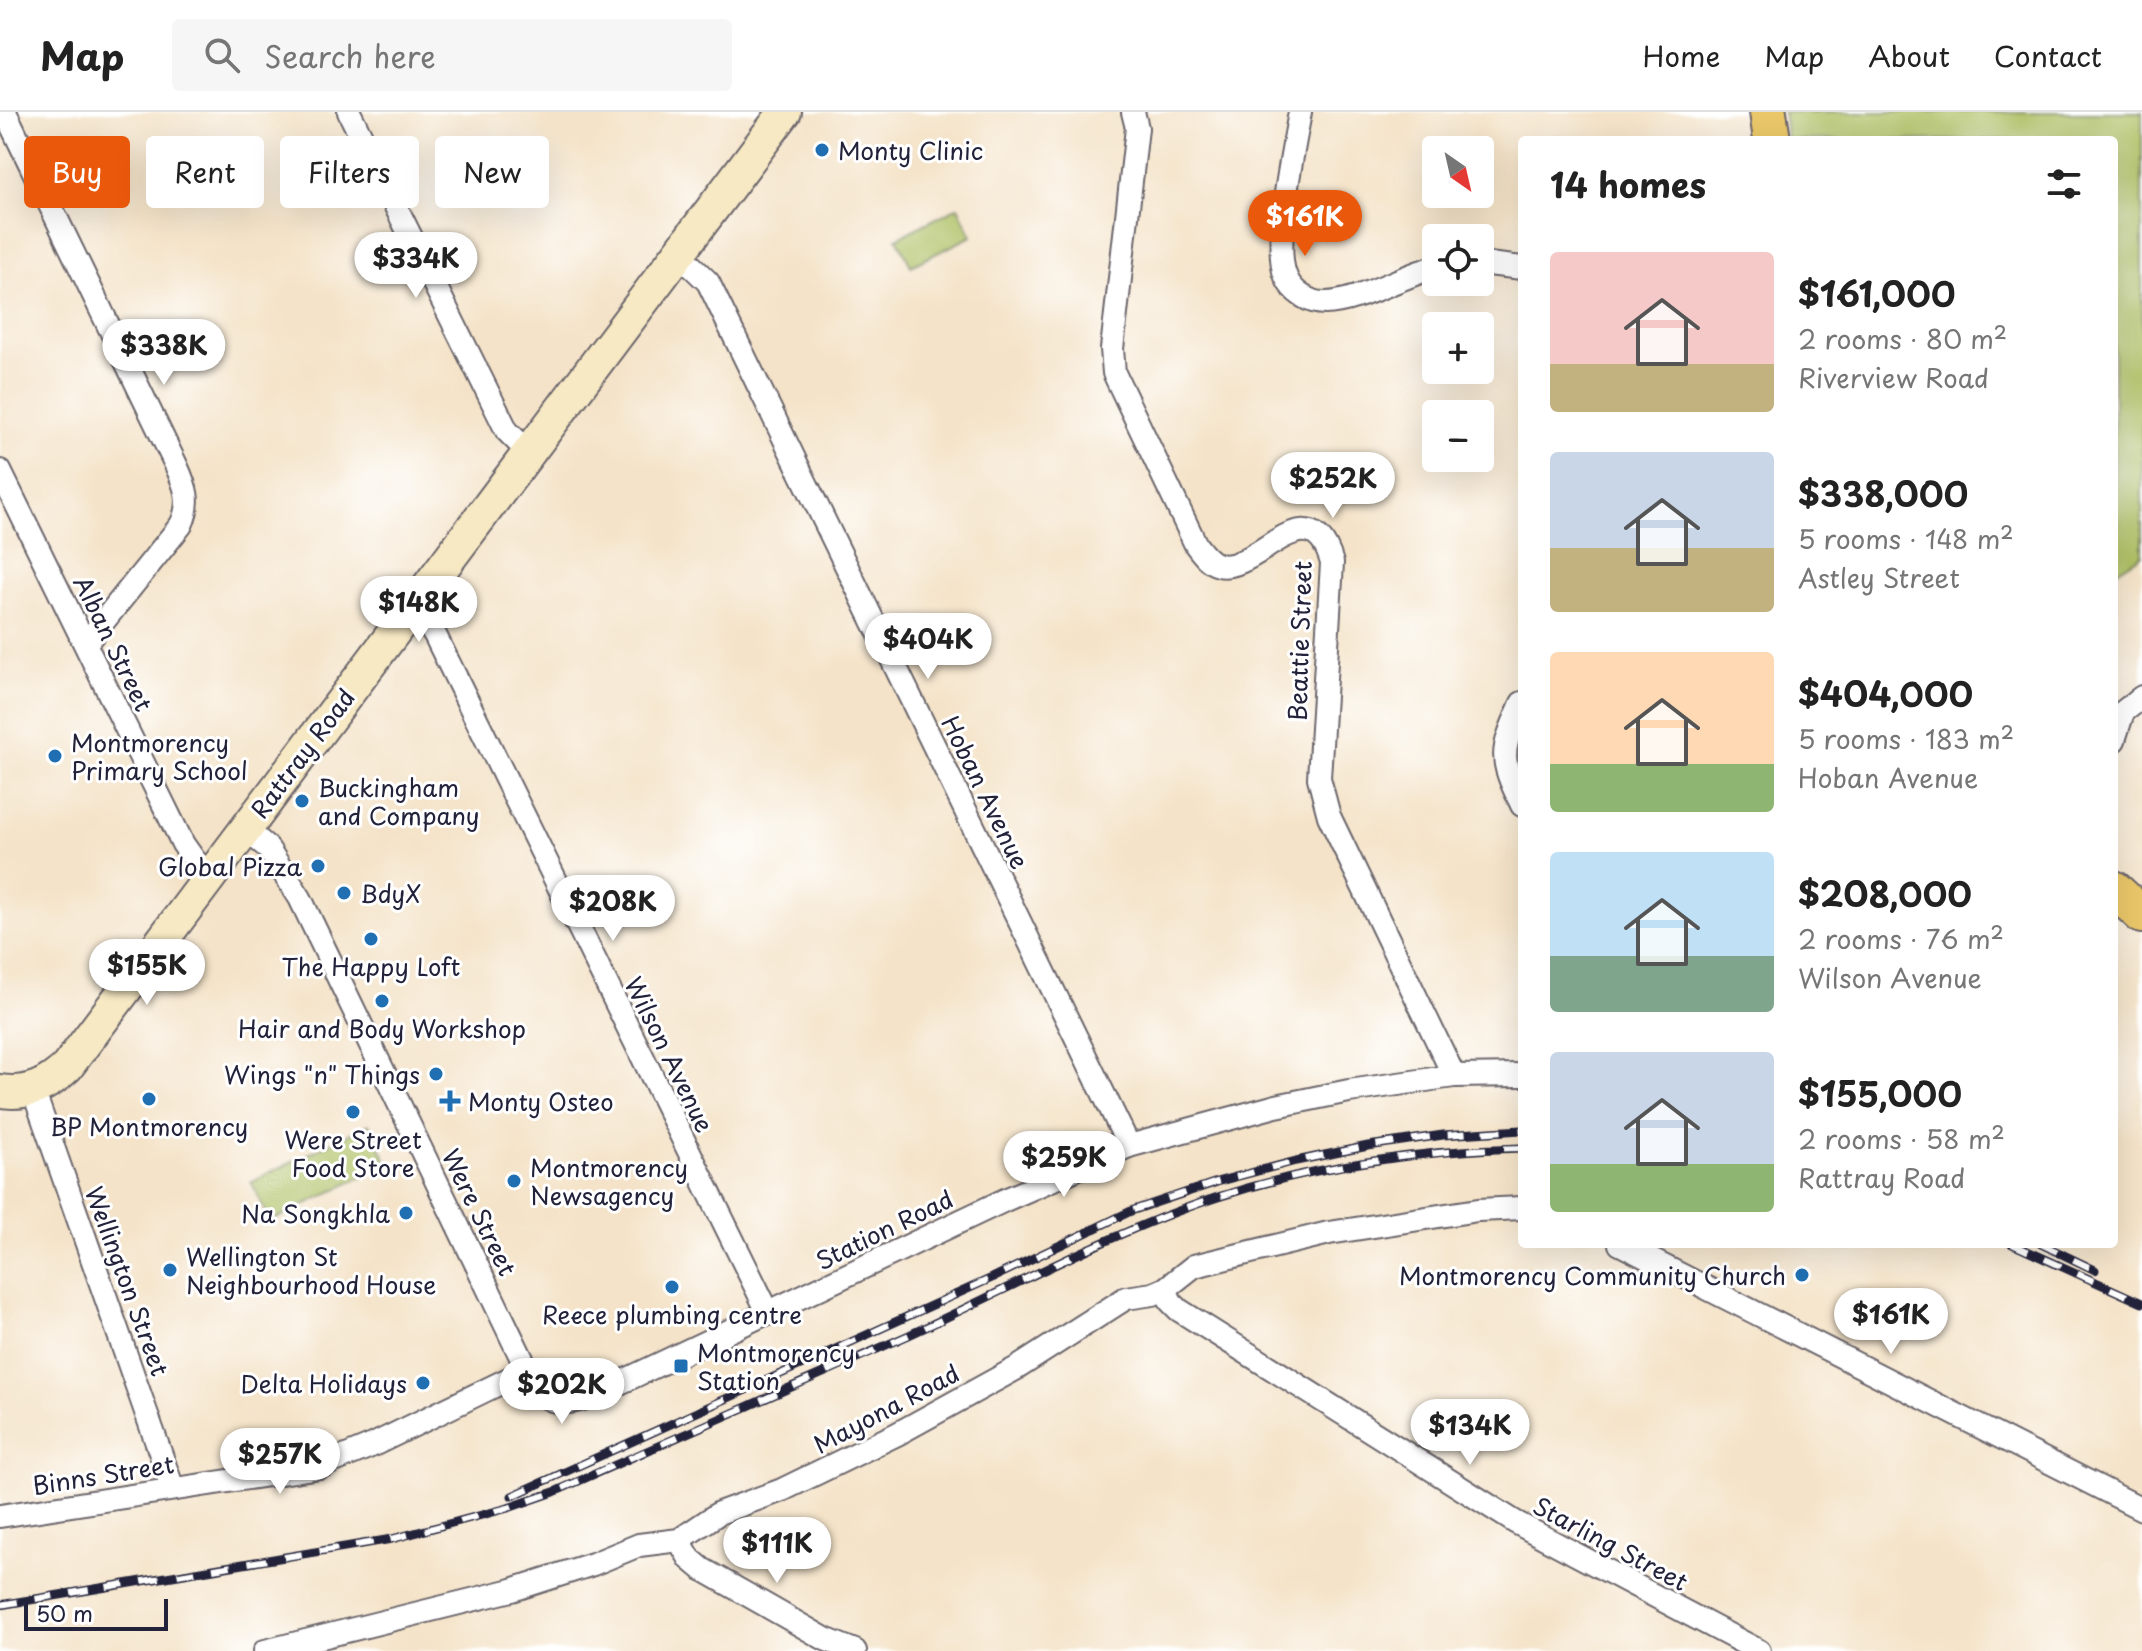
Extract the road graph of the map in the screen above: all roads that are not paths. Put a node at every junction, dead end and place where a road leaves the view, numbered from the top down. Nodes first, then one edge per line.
1 (5, 112) edge
2 (349, 112) edge
3 (785, 112) edge
4 (1133, 112) edge
5 (1300, 112) edge
6 (1768, 112) edge
7 (1771, 136) edge
8 (678, 253) junction
9 (1494, 265) edge
10 (1518, 268) edge
11 (1422, 272) edge
12 (528, 452) junction
13 (0, 471) edge
14 (412, 607) junction
15 (86, 643) junction
16 (2142, 697) edge
17 (1518, 712) edge
18 (2118, 728) edge
19 (1518, 797) edge
20 (245, 829) junction
21 (211, 876) junction
22 (1518, 1075) edge
23 (1454, 1076) junction
24 (33, 1090) junction
25 (0, 1091) edge
26 (1129, 1146) junction
27 (1518, 1208) edge
28 (1628, 1248) edge
29 (1165, 1289) junction
30 (769, 1314) junction
31 (527, 1370) junction
32 (173, 1489) junction
33 (2142, 1509) edge
34 (0, 1516) edge
35 (679, 1540) junction
36 (265, 1651) edge
37 (855, 1651) edge
38 (1759, 1651) edge

1 - 15 street
2 - 12 street
3 - 8 street, Rattray Road
4 - 23 street, Beattie Street
5 - 11 street
6 - 7 main road
8 - 12 street, Rattray Road
8 - 26 street, Hoban Avenue
9 - 10 street
12 - 14 street, Rattray Road
13 - 15 street, Alban Street
14 - 20 street, Rattray Road
14 - 30 street, Wilson Avenue
15 - 21 street, Alban Street
16 - 18 street
17 - 19 street
20 - 21 street, Rattray Road
20 - 31 street, Were Street
21 - 24 street, Rattray Road
22 - 23 street, Station Road
23 - 26 street, Station Road
24 - 25 street
24 - 32 street, Wellington Street
26 - 30 street, Station Road
27 - 29 street, Mayona Road
28 - 33 street
29 - 35 street, Mayona Road
29 - 38 street, Starling Street
30 - 31 street, Station Road
31 - 32 street, Binns Street
32 - 34 street, Binns Street
35 - 36 street, Mayona Road
35 - 37 street

